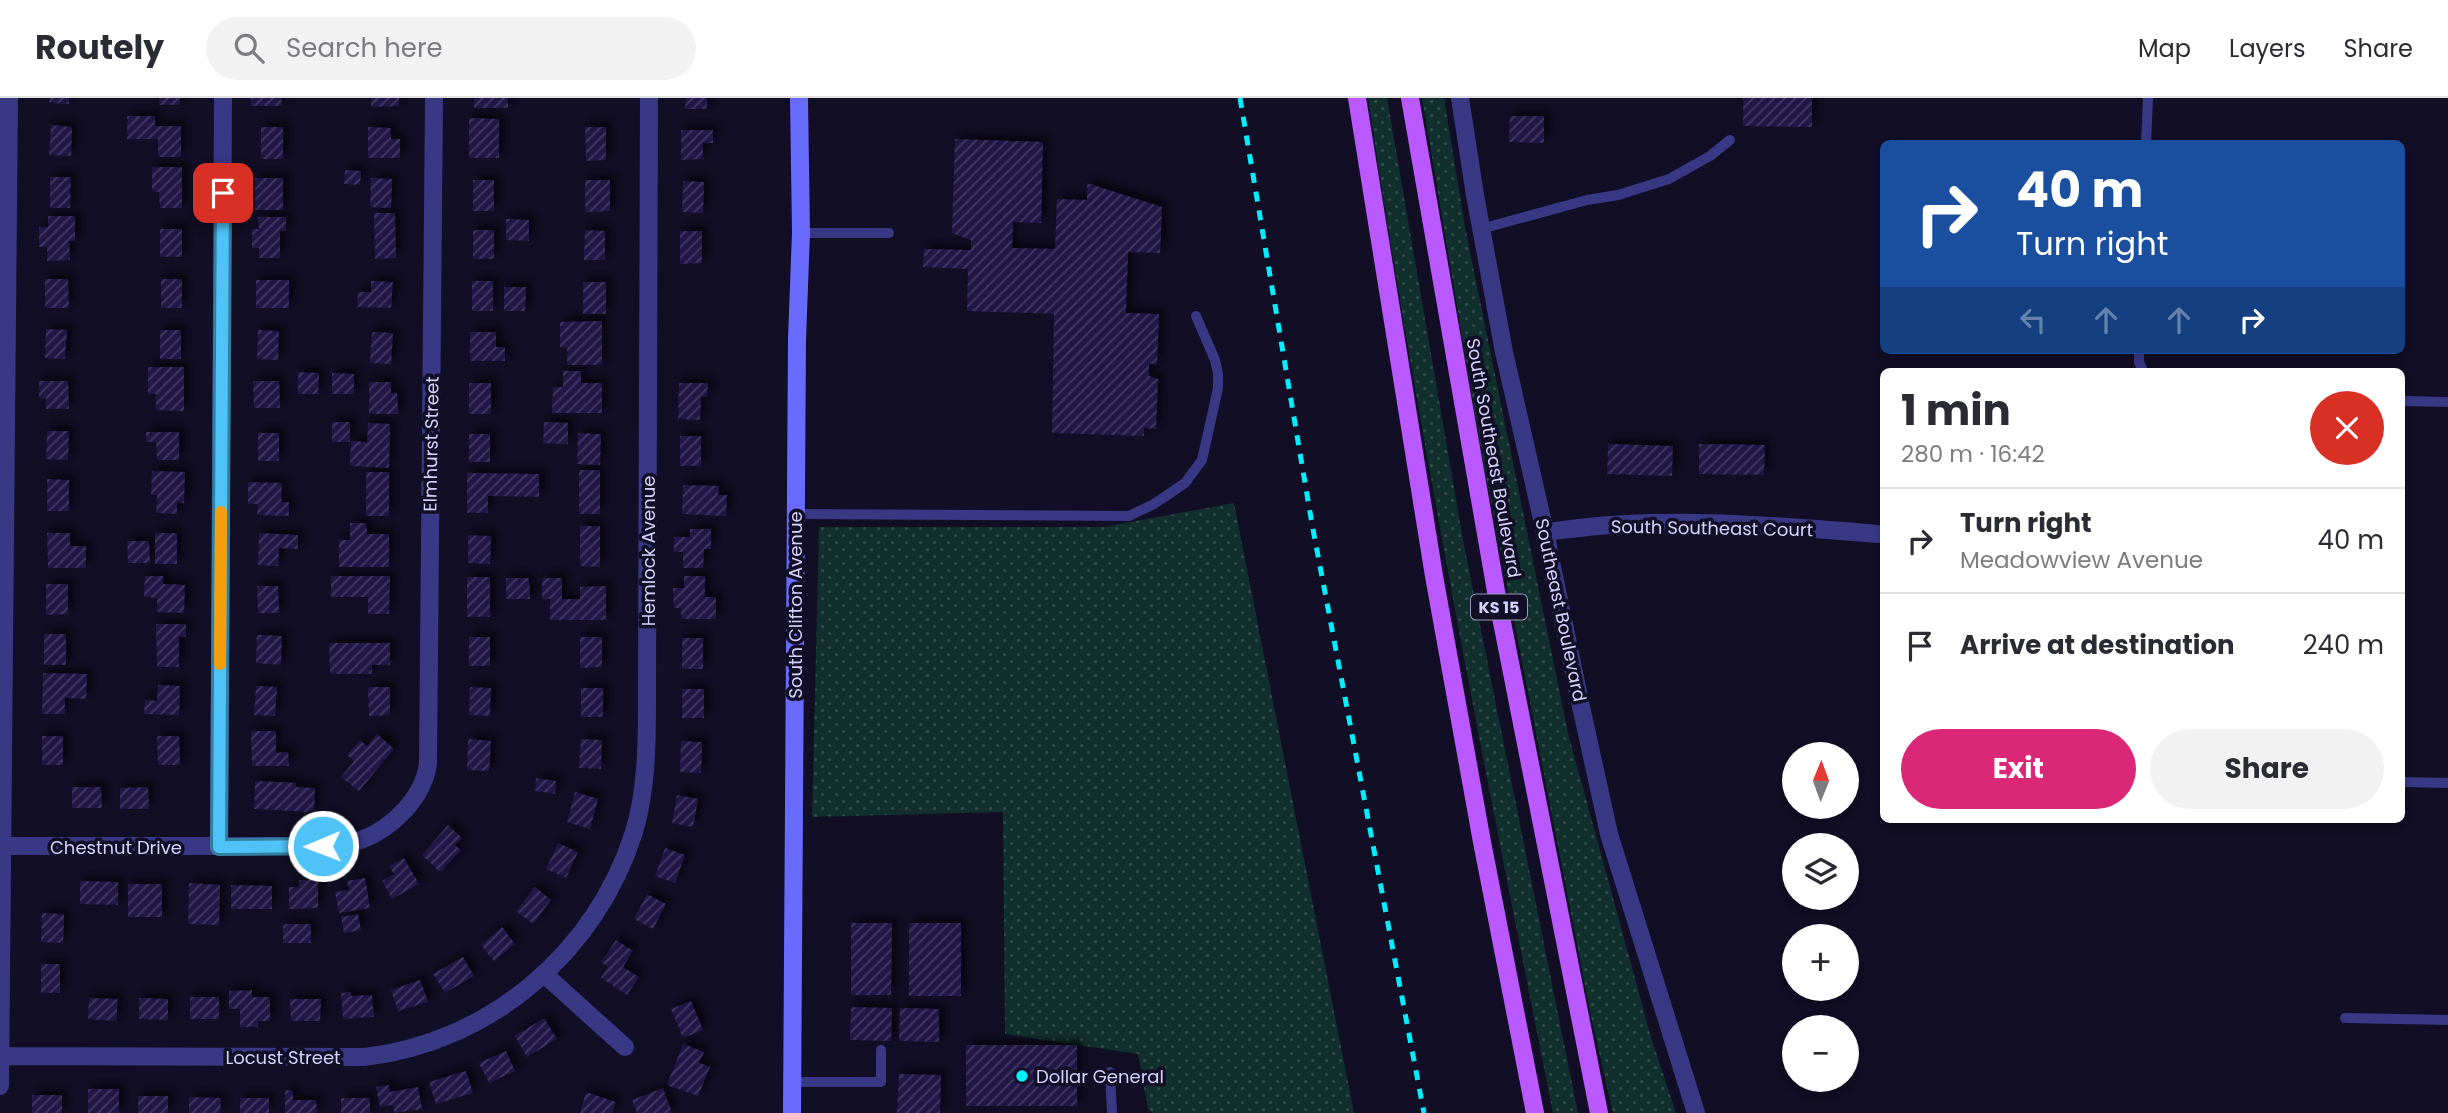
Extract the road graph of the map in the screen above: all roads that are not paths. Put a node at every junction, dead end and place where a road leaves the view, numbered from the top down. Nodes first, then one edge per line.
1 (9, 98) edge
2 (223, 98) edge
3 (434, 98) edge
4 (649, 98) edge
5 (799, 98) edge
6 (1357, 98) edge
7 (1410, 98) edge
8 (1460, 98) edge
9 (2148, 98) edge
10 (1730, 140) dead end
11 (2146, 140) edge
12 (1481, 229) junction
13 (801, 233) junction
14 (889, 233) dead end
15 (1196, 316) dead end
16 (2405, 401) edge
17 (2448, 402) edge
18 (796, 514) junction
19 (1545, 531) junction
20 (1878, 534) dead end
21 (2405, 782) edge
22 (2448, 783) edge
23 (421, 789) joint
24 (2, 846) edge
25 (219, 847) junction
26 (544, 974) junction
27 (2345, 1018) dead end
28 (2448, 1020) edge
29 (625, 1047) dead end
30 (881, 1050) dead end
31 (0, 1056) edge
32 (1110, 1072) dead end
33 (792, 1082) junction
34 (0, 1086) edge
35 (792, 1113) edge
36 (1112, 1113) edge
37 (1535, 1113) edge
38 (1599, 1113) edge
39 (1696, 1113) edge

1 - 24 street
2 - 25 street
3 - 23 street, Elmhurst Street
4 - 26 street, Hemlock Avenue
5 - 13 street, South Clifton Avenue
6 - 37 main road
7 - 38 main road, South Southeast Boulevard / KS 15
8 - 12 street, Southeast Boulevard
9 - 11 lane
10 - 12 lane
12 - 19 street, Southeast Boulevard
13 - 14 lane
13 - 18 street, South Clifton Avenue
15 - 18 lane
16 - 17 lane
18 - 33 street, South Clifton Avenue
19 - 20 street, South Southeast Court
19 - 39 street, Southeast Boulevard
21 - 22 lane
23 - 25 street, Chestnut Drive
24 - 25 street, Chestnut Drive
24 - 31 street
26 - 29 street
26 - 31 street, Locust Street
27 - 28 lane
30 - 33 lane
31 - 34 street
32 - 36 lane
33 - 35 street, South Clifton Avenue

